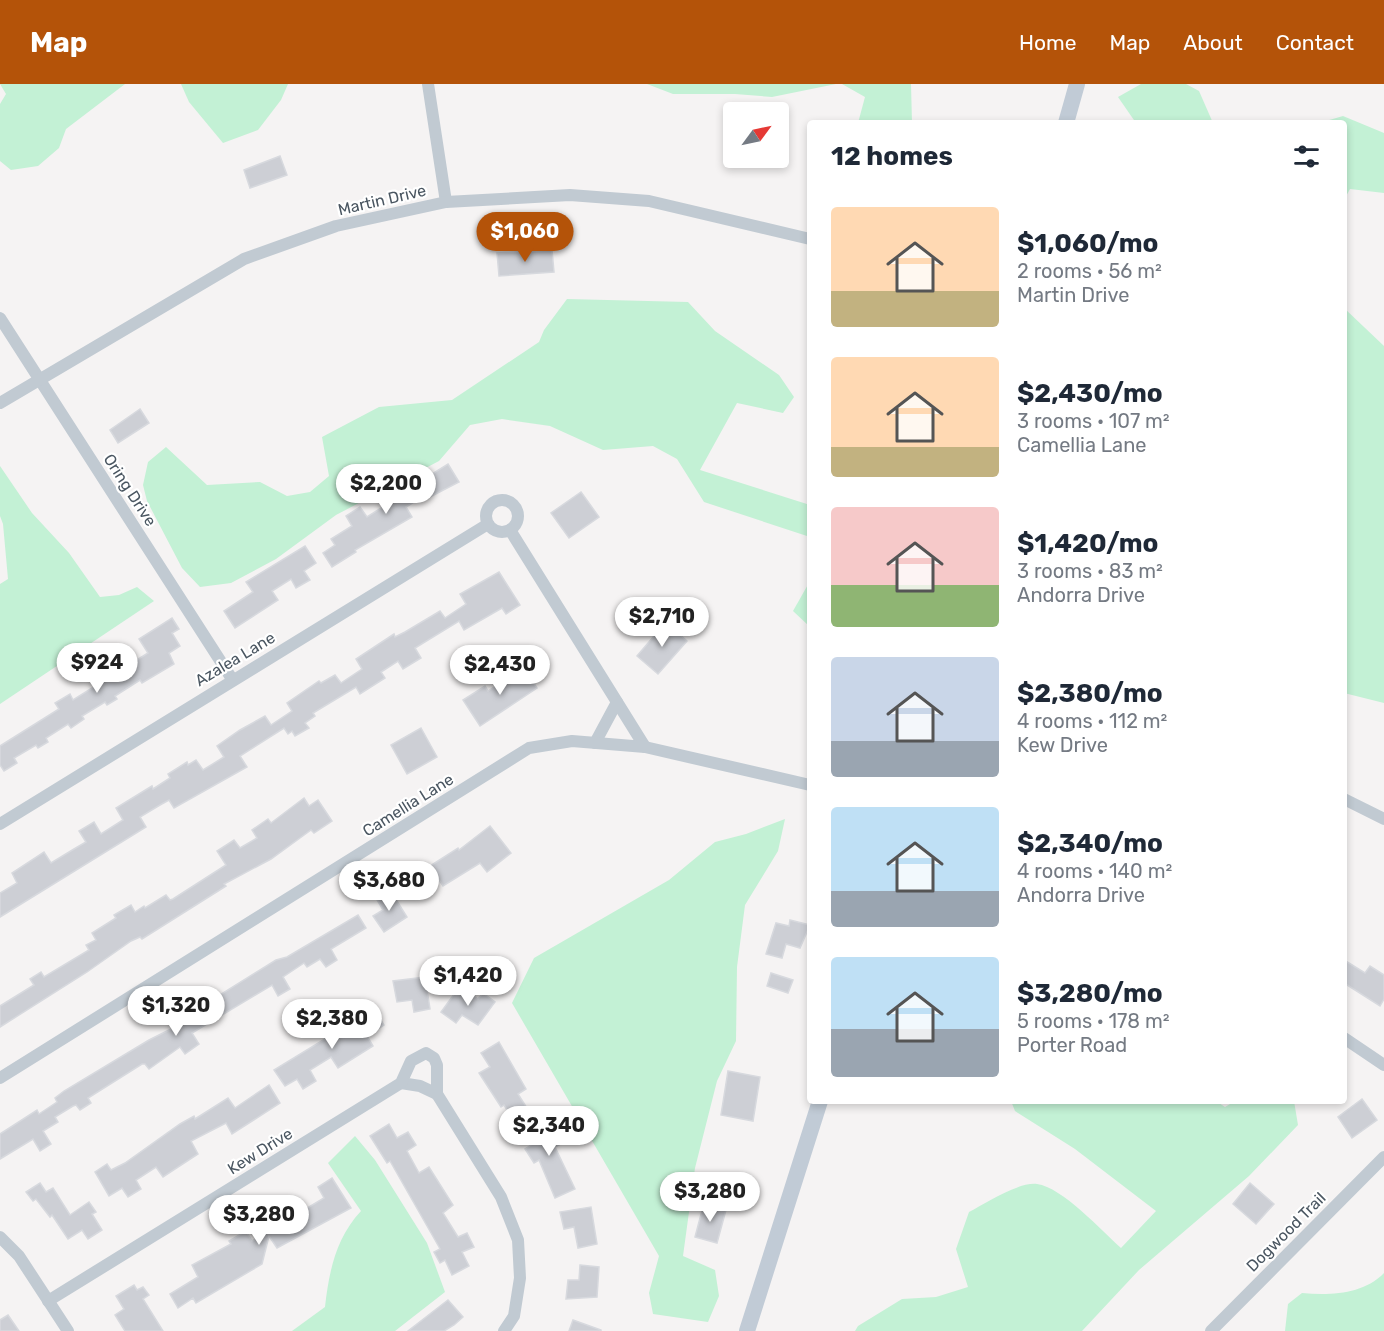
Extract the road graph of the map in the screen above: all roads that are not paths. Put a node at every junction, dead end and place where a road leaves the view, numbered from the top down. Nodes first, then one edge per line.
1 (428, 84) edge
2 (1077, 84) edge
3 (1067, 120) edge
4 (446, 202) junction
5 (807, 238) edge
6 (0, 318) edge
7 (39, 379) junction
8 (0, 403) edge
9 (488, 524) junction
10 (510, 530) junction
11 (232, 679) junction
12 (617, 702) junction
13 (595, 743) junction
14 (645, 747) junction
15 (807, 784) edge
16 (1347, 800) edge
17 (1384, 819) edge
18 (0, 824) edge
19 (1347, 1040) edge
20 (1384, 1065) edge
21 (0, 1078) edge
22 (401, 1083) junction
23 (437, 1094) junction
24 (819, 1104) edge
25 (1384, 1157) edge
26 (0, 1237) edge
27 (48, 1301) junction
28 (68, 1331) edge
29 (504, 1331) edge
30 (747, 1331) edge
31 (1210, 1331) edge

1 - 4 street
2 - 3 main road
4 - 5 street, Martin Drive
4 - 7 street, Martin Drive
6 - 7 street, Oring Drive
7 - 8 street, Martin Drive
7 - 11 street, Oring Drive
9 - 10 street
9 - 10 street
9 - 11 street, Azalea Lane
10 - 12 street
11 - 18 street, Azalea Lane
12 - 13 street
12 - 14 street
13 - 14 street, Camellia Lane
13 - 21 street, Camellia Lane
14 - 15 street, Camellia Lane
16 - 17 street
19 - 20 street
22 - 23 street
22 - 23 street, Kew Drive
22 - 27 street, Kew Drive
23 - 29 street
24 - 30 main road
25 - 31 street, Dogwood Trail
26 - 27 street
27 - 28 street

